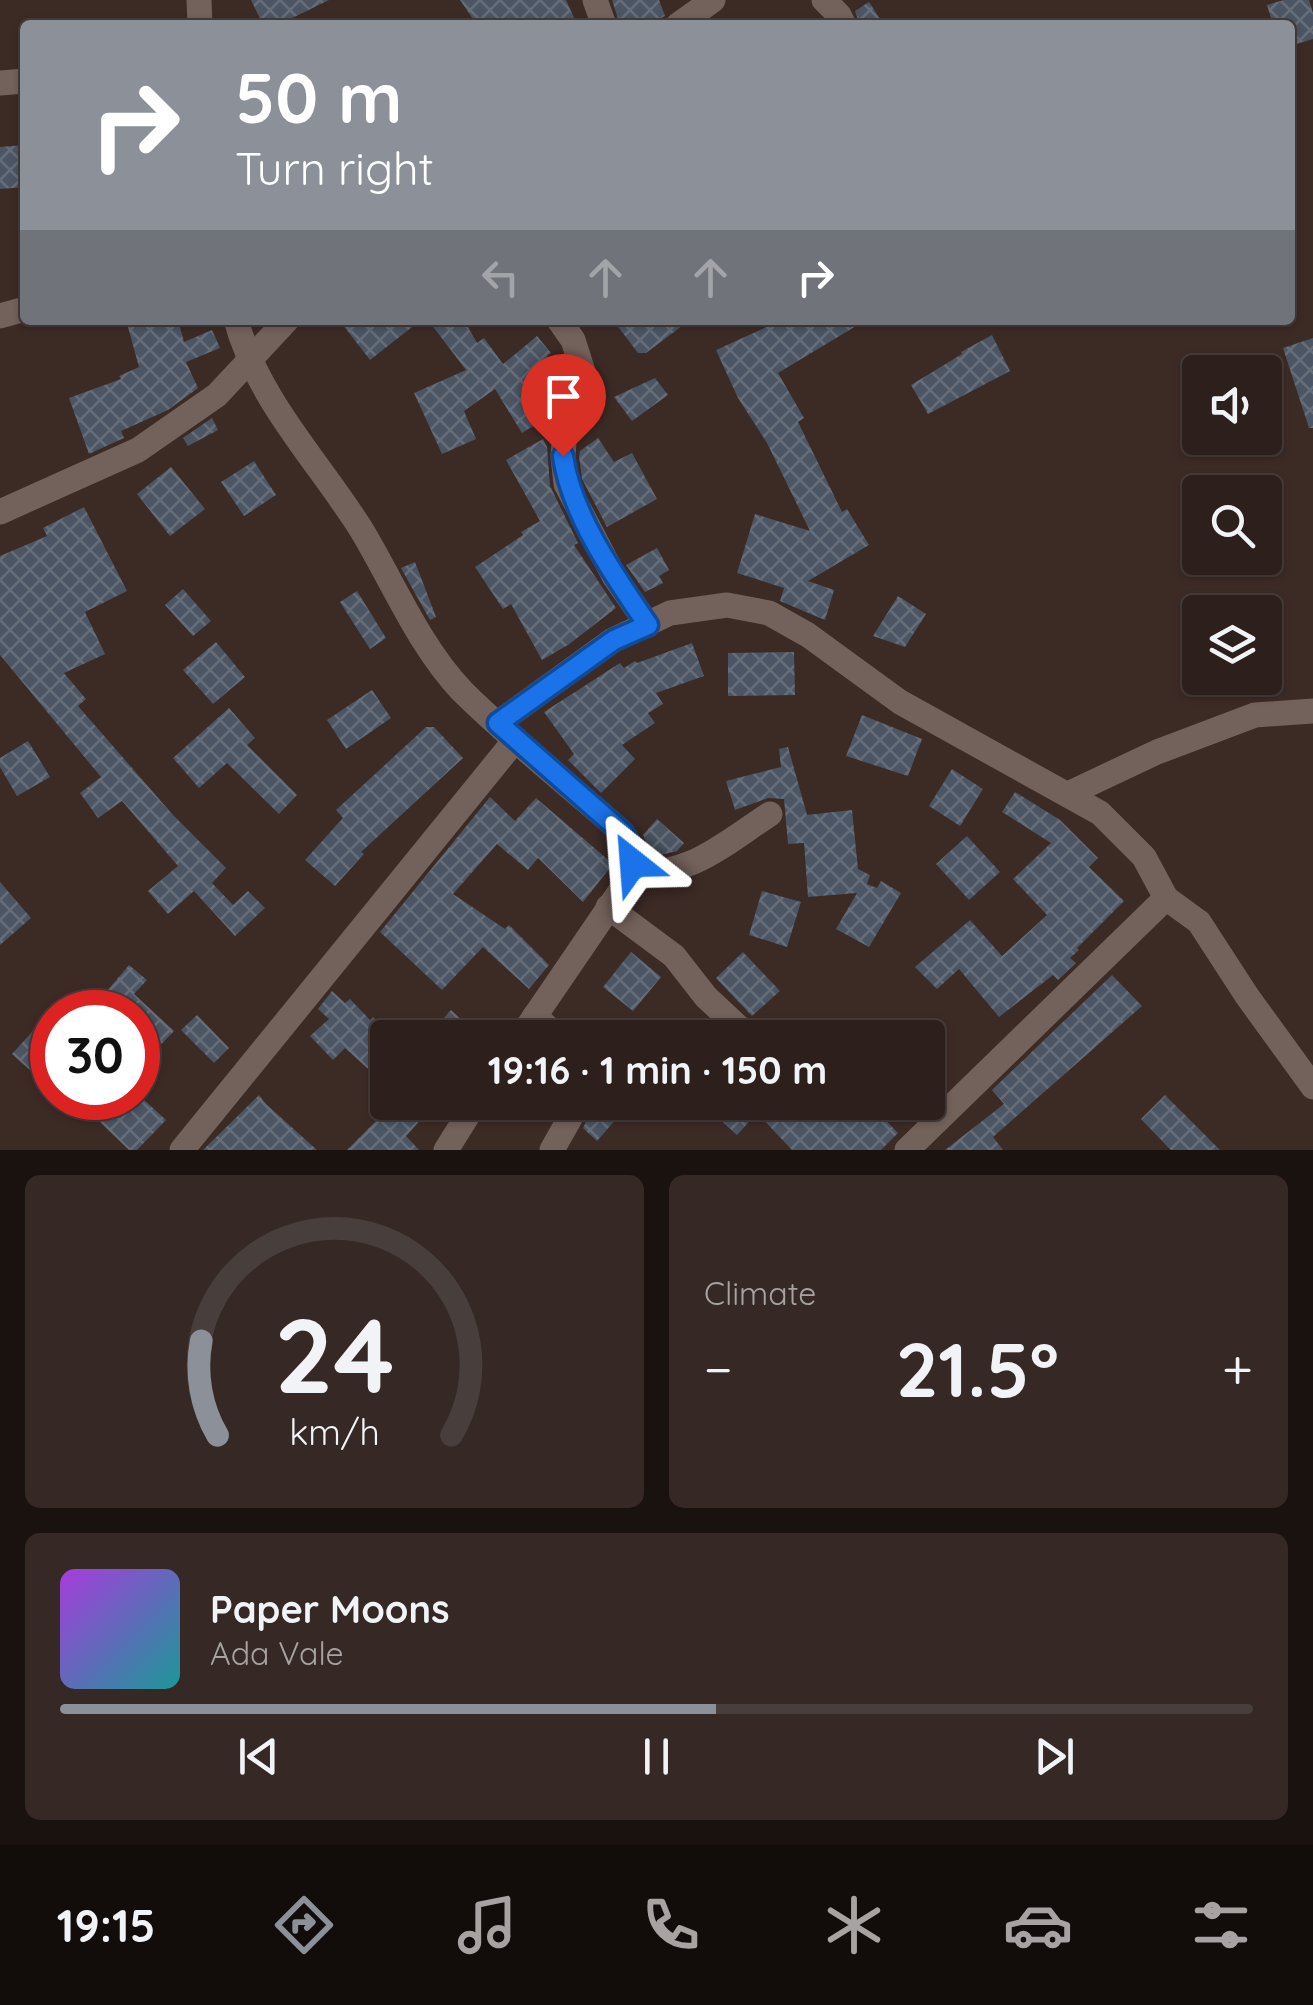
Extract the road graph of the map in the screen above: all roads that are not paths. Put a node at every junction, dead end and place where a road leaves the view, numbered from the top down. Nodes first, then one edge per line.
1 (713, 0) edge
2 (824, 0) edge
3 (685, 20) edge
4 (842, 20) edge
5 (238, 325) edge
6 (282, 325) edge
7 (563, 325) edge
8 (251, 359) junction
9 (0, 512) edge
10 (648, 625) junction
11 (1313, 711) edge
12 (507, 731) junction
13 (1068, 794) junction
14 (770, 814) dead end
15 (628, 874) junction
16 (1166, 898) junction
17 (608, 907) junction
18 (535, 1016) junction
19 (532, 1020) edge
20 (539, 1020) edge
21 (731, 1020) edge
22 (1313, 1087) edge
23 (465, 1120) edge
24 (568, 1120) edge
25 (182, 1150) edge
26 (446, 1150) edge
27 (552, 1150) edge
28 (907, 1150) edge

1 - 3 street
2 - 4 street
5 - 8 street
6 - 8 street
7 - 10 street
8 - 9 street
8 - 12 street
10 - 12 street
10 - 13 street
11 - 13 street
12 - 15 street
12 - 25 street
13 - 16 street
14 - 15 street
15 - 17 street
16 - 22 street
16 - 28 street
17 - 18 street
17 - 21 street
18 - 19 street
18 - 20 street
23 - 26 street
24 - 27 street

